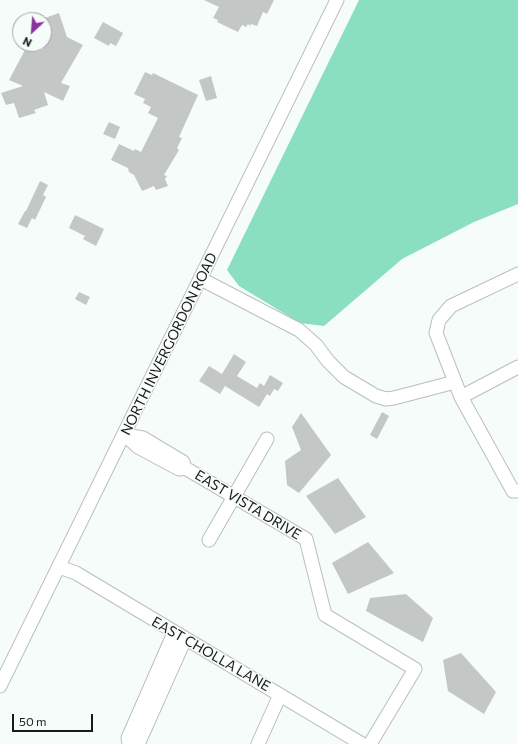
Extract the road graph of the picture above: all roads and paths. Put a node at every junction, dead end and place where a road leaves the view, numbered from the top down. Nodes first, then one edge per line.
1 (337, 0) edge
2 (518, 274) edge
3 (200, 279) junction
4 (518, 367) edge
5 (455, 382) junction
6 (461, 397) junction
7 (125, 435) junction
8 (267, 439) dead end
9 (518, 492) edge
10 (234, 497) junction
11 (209, 540) dead end
12 (59, 567) junction
13 (179, 636) junction
14 (0, 686) edge
15 (280, 695) junction
16 (129, 744) edge
17 (137, 744) edge
18 (258, 744) edge
19 (362, 744) edge
20 (370, 744) edge

1 - 3 street, NORTH INVERGORDON ROAD
2 - 5 street
3 - 5 street
3 - 7 street, NORTH INVERGORDON ROAD
4 - 6 street
5 - 6 street
6 - 9 street
7 - 10 street, EAST VISTA DRIVE
7 - 12 street, NORTH INVERGORDON ROAD
8 - 10 street
10 - 11 street
10 - 20 street, EAST VISTA DRIVE
12 - 13 street, EAST CHOLLA LANE
12 - 14 street, NORTH INVERGORDON ROAD
13 - 15 street, EAST CHOLLA LANE
13 - 16 street
13 - 17 street
15 - 18 street
15 - 19 street, EAST CHOLLA LANE

